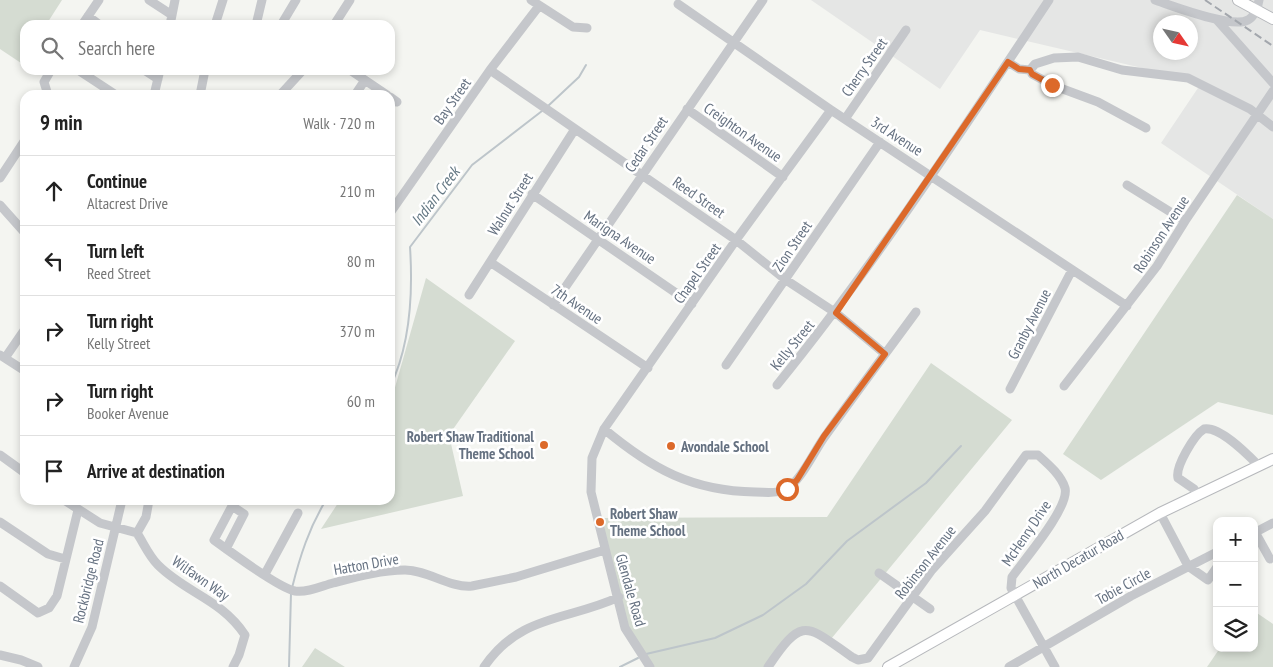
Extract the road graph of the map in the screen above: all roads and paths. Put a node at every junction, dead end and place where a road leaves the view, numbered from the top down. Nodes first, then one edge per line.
1 (99, 0) edge
2 (148, 0) edge
3 (174, 0) edge
4 (223, 0) edge
5 (262, 0) edge
6 (296, 0) edge
7 (350, 0) edge
8 (531, 0) edge
9 (763, 0) edge
10 (1049, 0) edge
11 (1155, 0) edge
12 (1238, 0) edge
13 (1259, 0) edge
14 (678, 4) dead end
15 (539, 6) junction
16 (1256, 10) junction
17 (172, 15) junction
18 (88, 16) junction
19 (1273, 19) edge
20 (85, 20) edge
21 (93, 20) edge
22 (171, 20) edge
23 (217, 20) edge
24 (257, 20) edge
25 (284, 20) edge
26 (337, 20) edge
27 (1217, 20) junction
28 (587, 28) dead end
29 (906, 30) dead end
30 (733, 43) junction
31 (1008, 62) junction
32 (490, 70) junction
33 (1030, 70) junction
34 (49, 75) edge
35 (86, 75) edge
36 (159, 75) edge
37 (204, 75) edge
38 (298, 75) edge
39 (358, 75) edge
40 (365, 80) junction
41 (1273, 83) edge
42 (46, 90) edge
43 (108, 90) edge
44 (155, 90) edge
45 (201, 90) edge
46 (287, 90) edge
47 (358, 90) edge
48 (380, 90) edge
49 (1273, 91) edge
50 (686, 109) junction
51 (831, 110) junction
52 (1258, 113) junction
53 (845, 119) junction
54 (1273, 127) edge
55 (1146, 128) dead end
56 (575, 129) junction
57 (880, 142) junction
58 (20, 148) edge
59 (642, 174) junction
60 (932, 176) junction
61 (783, 177) junction
62 (0, 178) edge
63 (1127, 185) dead end
64 (532, 194) junction
65 (0, 205) edge
66 (395, 206) edge
67 (1185, 221) junction
68 (20, 227) edge
69 (597, 238) junction
70 (736, 240) junction
71 (490, 262) junction
72 (1072, 270) junction
73 (786, 280) junction
74 (469, 295) dead end
75 (553, 304) junction
76 (692, 304) junction
77 (1127, 306) junction
78 (916, 312) dead end
79 (836, 313) junction
80 (20, 335) edge
81 (885, 354) junction
82 (3, 357) edge
83 (726, 365) dead end
84 (20, 368) edge
85 (648, 368) junction
86 (777, 386) dead end
87 (1064, 386) dead end
88 (1010, 389) dead end
89 (604, 430) junction
90 (0, 455) edge
91 (1273, 459) edge
92 (1259, 466) junction
93 (20, 469) edge
94 (1064, 486) joint
95 (1198, 495) junction
96 (71, 505) edge
97 (121, 505) edge
98 (148, 505) edge
99 (78, 510) junction
100 (298, 513) dead end
101 (1160, 513) junction
102 (0, 522) edge
103 (1273, 523) edge
104 (116, 528) junction
105 (1258, 530) edge
106 (137, 533) junction
107 (1258, 537) edge
108 (226, 549) dead end
109 (605, 550) junction
110 (1213, 554) edge
111 (65, 559) junction
112 (1270, 559) dead end
113 (1188, 566) junction
114 (879, 573) dead end
115 (1213, 573) edge
116 (266, 574) junction
117 (0, 586) edge
118 (1013, 596) junction
119 (619, 597) junction
120 (913, 597) junction
121 (930, 609) dead end
122 (1043, 646) junction
123 (0, 655) edge
124 (38, 667) edge
125 (74, 667) edge
126 (233, 667) edge
127 (484, 667) edge
128 (648, 667) edge
129 (768, 667) edge
130 (888, 667) edge
131 (1009, 667) edge
132 (1055, 667) edge

1 - 18 street
2 - 17 street
3 - 17 street
4 - 23 street
5 - 24 street
6 - 25 street
7 - 26 street
8 - 15 street
9 - 30 street, Cedar Street
10 - 31 street, Kelly Street
11 - 27 street
12 - 16 main road
13 - 16 street
14 - 30 street, 3rd Avenue
15 - 28 street
15 - 32 street, Bay Street
16 - 19 main road
16 - 27 street
17 - 22 street
18 - 20 street
18 - 21 street
27 - 41 street
29 - 53 street, Cherry Street
30 - 50 street, Cedar Street
30 - 51 street, 3rd Avenue
31 - 33 street
31 - 60 street, Kelly Street
32 - 56 street, Reed Street
32 - 66 street, Bay Street
33 - 52 street
33 - 55 street
34 - 42 street
35 - 43 street
36 - 44 street
37 - 45 street
38 - 46 street
39 - 40 street
40 - 47 street
40 - 48 street
49 - 52 street, Robinson Avenue
50 - 59 street, Cedar Street
50 - 61 street, Creighton Avenue
51 - 53 street, 3rd Avenue
51 - 61 street, Chapel Street
52 - 54 street
52 - 67 street, Robinson Avenue
53 - 57 street, 3rd Avenue
56 - 59 street, Reed Street
56 - 64 street, Walnut Street
57 - 60 street, 3rd Avenue
57 - 73 street, Zion Street
58 - 62 street
59 - 69 street, Cedar Street
59 - 70 street, Reed Street
60 - 72 street, 3rd Avenue
60 - 79 street, Kelly Street
61 - 70 street, Chapel Street
63 - 67 street
64 - 69 street, Marigna Avenue
64 - 71 street, Walnut Street
65 - 68 street
67 - 77 street, Robinson Avenue
69 - 75 street, Cedar Street
69 - 76 street, Marigna Avenue
70 - 73 street, Reed Street
70 - 76 street, Chapel Street
71 - 74 street, Walnut Street
71 - 75 street, 7th Avenue
72 - 77 street, 3rd Avenue
72 - 88 street, Granby Avenue
73 - 79 street, Reed Street
73 - 83 street, Zion Street
75 - 85 street, 7th Avenue
76 - 85 street, Chapel Street
77 - 87 street, Robinson Avenue
78 - 81 street
79 - 81 street, Reed Street
79 - 86 street, Kelly Street
80 - 82 street
81 - 89 street
82 - 84 street
85 - 89 street, Chapel Street
89 - 109 street, Glendale Road
90 - 93 street
91 - 92 main road, North Decatur Road
92 - 95 main road, North Decatur Road
92 - 95 street
94 - 118 street, McHenry Drive
94 - 120 street, Robinson Avenue
95 - 101 main road, North Decatur Road
96 - 99 street
97 - 104 street, Rockbridge Road
98 - 106 street
99 - 104 street
99 - 111 street
100 - 116 street
101 - 113 street
101 - 118 main road, North Decatur Road
102 - 111 street
103 - 105 street
104 - 106 street
104 - 125 street, Rockbridge Road
106 - 126 street, Wilfawn Way
107 - 112 street
108 - 116 street, Hatton Drive
109 - 116 street, Hatton Drive
109 - 119 street, Glendale Road
110 - 113 street, Tobie Circle
111 - 117 street
113 - 115 street
113 - 122 street, Tobie Circle
114 - 120 street
118 - 122 street
118 - 130 main road, North Decatur Road
119 - 127 street
119 - 128 street, Glendale Road
120 - 121 street
120 - 129 street, Robinson Avenue
122 - 131 street, Tobie Circle
122 - 132 street
123 - 124 street

